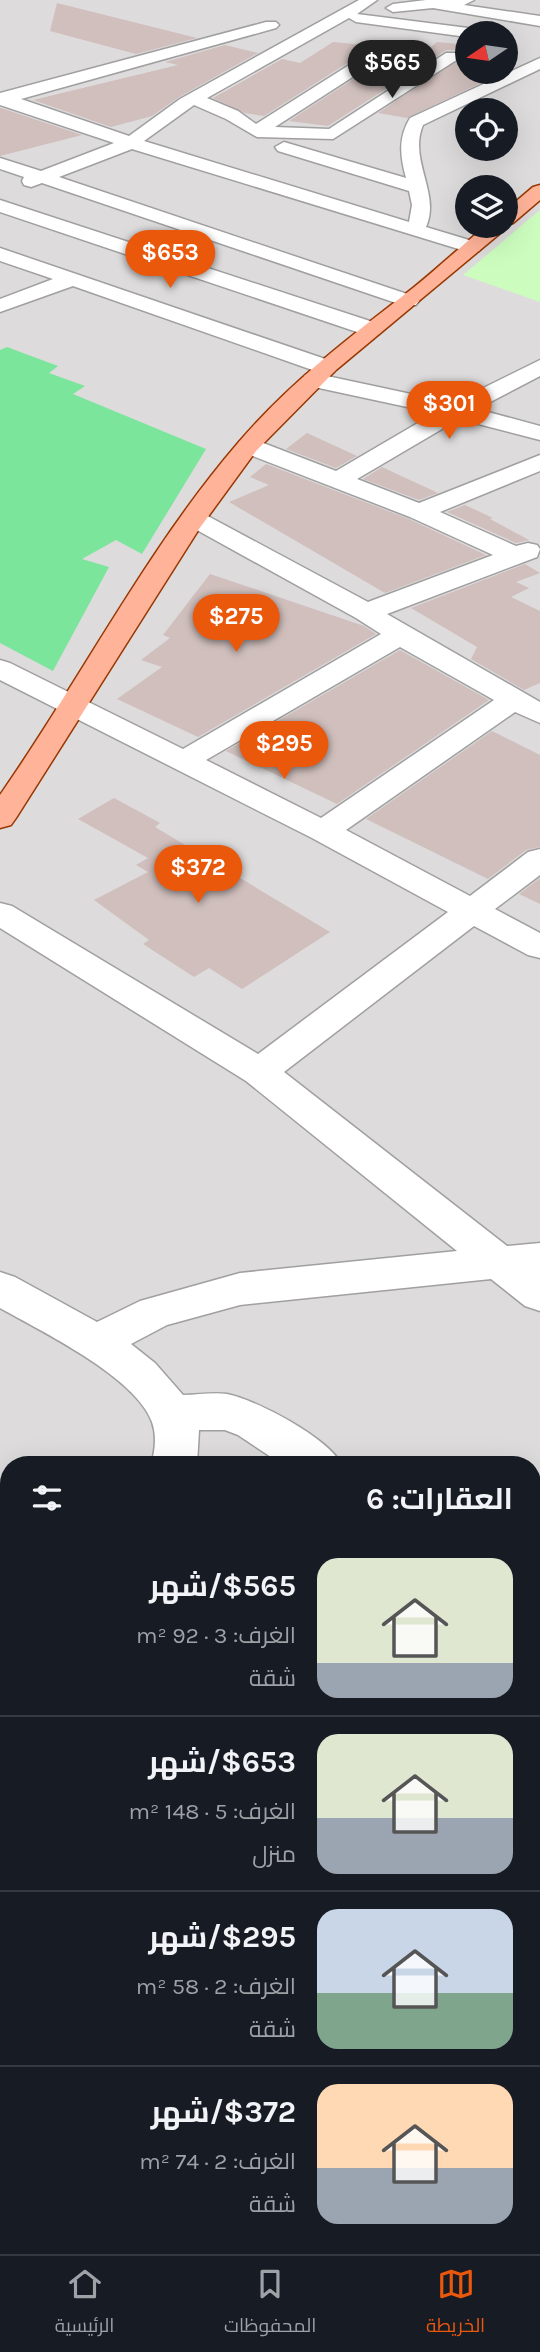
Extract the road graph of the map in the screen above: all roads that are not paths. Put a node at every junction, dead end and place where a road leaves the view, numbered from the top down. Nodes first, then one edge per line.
1 (370, 0) edge
2 (467, 0) edge
3 (434, 4) junction
4 (259, 8) dead end
5 (346, 14) junction
6 (540, 21) edge
7 (271, 25) junction
8 (455, 31) edge
9 (311, 35) junction
10 (337, 38) dead end
11 (364, 42) dead end
12 (290, 47) junction
13 (427, 52) dead end
14 (455, 56) edge
15 (455, 59) edge
16 (518, 65) edge
17 (537, 67) edge
18 (1, 99) edge
19 (194, 99) junction
20 (364, 116) junction
21 (403, 120) junction
22 (257, 132) junction
23 (131, 143) junction
24 (0, 163) edge
25 (41, 178) junction
26 (416, 187) junction
27 (540, 191) edge
28 (5, 197) edge
29 (518, 209) edge
30 (415, 229) junction
31 (483, 238) edge
32 (472, 247) junction
33 (0, 254) edge
34 (73, 279) junction
35 (409, 301) junction
36 (2, 304) edge
37 (371, 329) junction
38 (540, 367) edge
39 (320, 374) junction
40 (456, 411) junction
41 (540, 433) edge
42 (249, 446) junction
43 (540, 462) edge
44 (338, 480) junction
45 (419, 512) junction
46 (195, 519) junction
47 (528, 551) edge
48 (366, 612) junction
49 (400, 635) junction
50 (5, 677) edge
51 (72, 705) junction
52 (527, 707) edge
53 (185, 760) junction
54 (0, 818) edge
55 (323, 831) junction
56 (540, 859) edge
57 (469, 911) junction
58 (0, 913) edge
59 (540, 947) edge
60 (259, 1072) junction
61 (540, 1258) edge
62 (498, 1264) junction
63 (0, 1288) edge
64 (540, 1294) edge
65 (95, 1343) junction
66 (171, 1413) junction
67 (176, 1456) edge
68 (305, 1456) edge

1 - 5 street
2 - 3 street
3 - 5 street
3 - 6 street
4 - 7 street
5 - 8 street
5 - 9 street
7 - 12 street
7 - 18 street
9 - 10 street
9 - 12 street
11 - 22 street
12 - 19 street
13 - 14 street
15 - 20 street
16 - 17 street
17 - 21 street
18 - 23 street
19 - 22 street
19 - 23 street
20 - 21 street
20 - 22 street
21 - 26 street
22 - 26 street
23 - 25 street
23 - 30 street
24 - 25 street
25 - 28 street
25 - 35 street
26 - 30 street
27 - 29 main road
28 - 37 street
30 - 32 street
31 - 32 main road
32 - 35 main road
33 - 34 street
34 - 36 street
34 - 39 street
35 - 37 main road
37 - 39 main road
38 - 40 street
39 - 40 street
39 - 42 main road
40 - 41 street
40 - 44 street
42 - 44 street
42 - 46 main road
43 - 45 street
44 - 45 street
45 - 47 street
46 - 48 street
46 - 51 main road
47 - 48 street
48 - 49 street
49 - 52 street
49 - 53 street
50 - 51 street
51 - 53 street
51 - 54 main road
52 - 55 street
53 - 55 street
55 - 57 street
56 - 57 street
57 - 59 street
57 - 60 street
58 - 60 street
60 - 62 street
61 - 62 street
62 - 64 street
62 - 65 street
63 - 65 street
65 - 66 street
66 - 67 street
66 - 68 street

